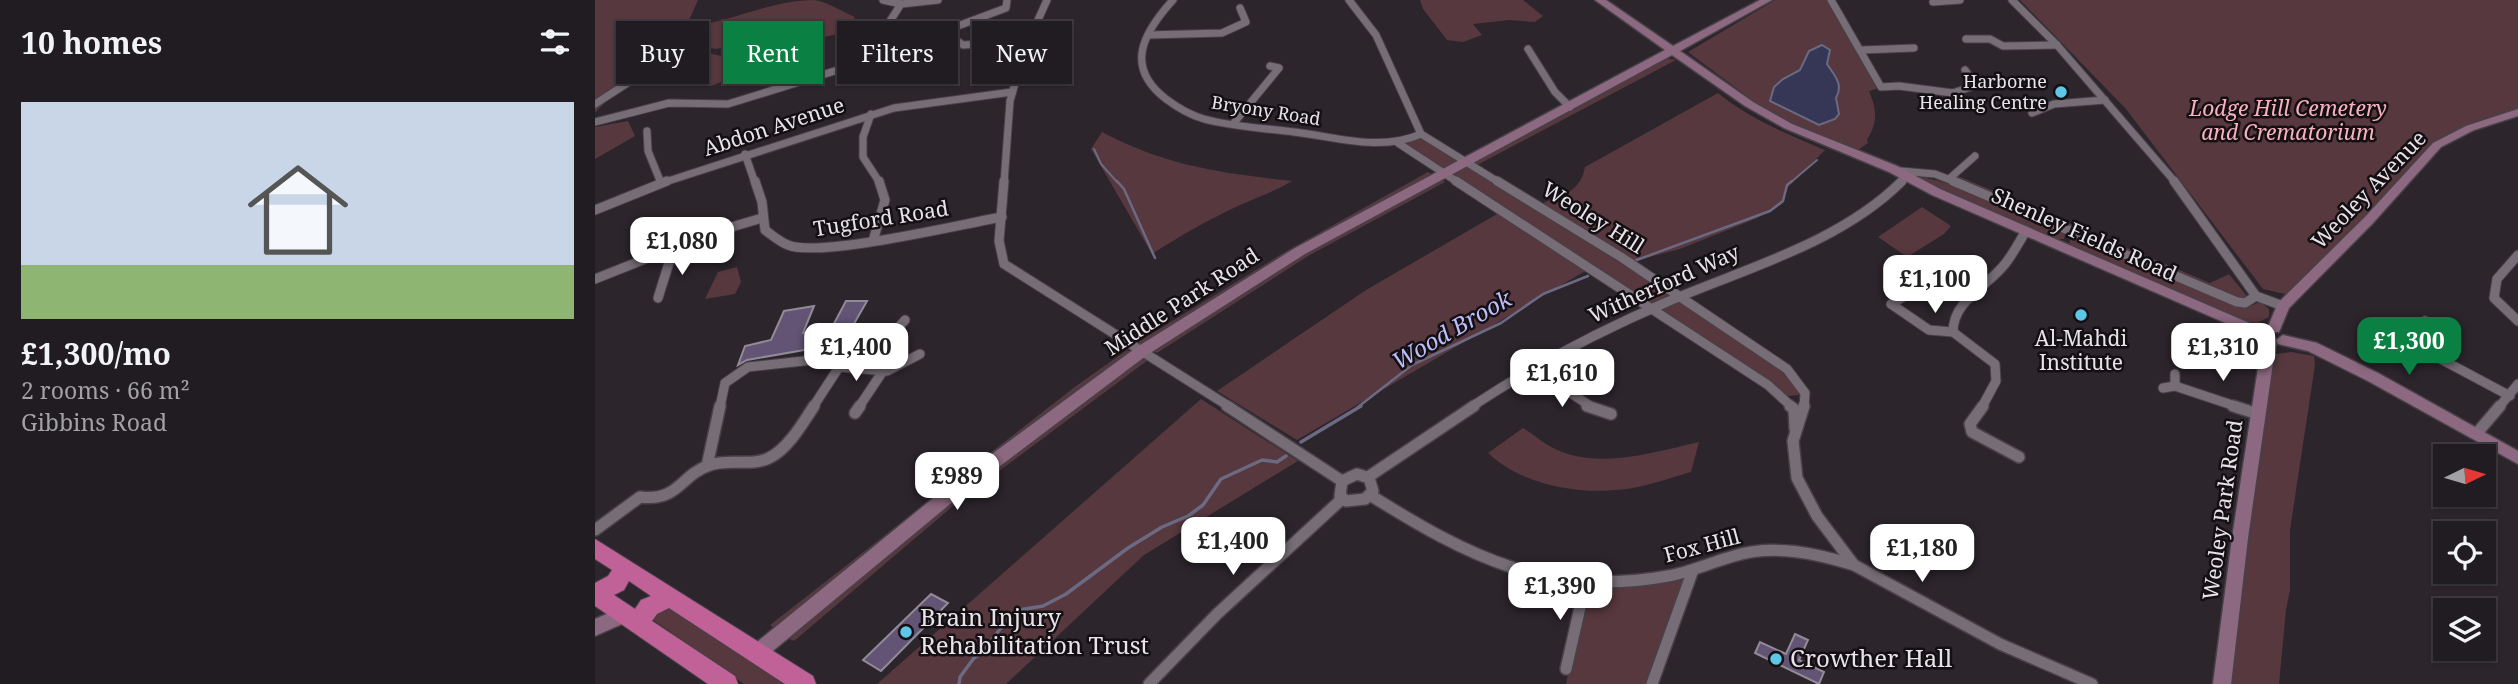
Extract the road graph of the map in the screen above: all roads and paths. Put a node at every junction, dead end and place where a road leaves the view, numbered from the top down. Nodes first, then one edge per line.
1 (883, 0) edge
2 (938, 0) edge
3 (1007, 0) edge
4 (1047, 0) edge
5 (1173, 0) edge
6 (1349, 0) edge
7 (1600, 0) edge
8 (1767, 0) edge
9 (1831, 0) edge
10 (1960, 0) edge
11 (2012, 0) edge
12 (1933, 2) dead end
13 (901, 4) junction
14 (1240, 8) dead end
15 (1038, 21) edge
16 (1148, 35) junction
17 (1966, 39) dead end
18 (972, 44) edge
19 (2057, 45) junction
20 (1914, 48) dead end
21 (1528, 49) dead end
22 (1861, 50) junction
23 (1671, 51) junction
24 (1270, 66) dead end
25 (1279, 68) junction
26 (1289, 68) dead end
27 (1965, 70) dead end
28 (625, 84) edge
29 (1014, 84) edge
30 (1011, 92) junction
31 (1953, 93) junction
32 (2105, 100) junction
33 (595, 103) edge
34 (1570, 107) junction
35 (1963, 107) dead end
36 (2518, 112) edge
37 (870, 114) junction
38 (2051, 117) dead end
39 (595, 122) edge
40 (1233, 124) junction
41 (646, 131) dead end
42 (1421, 134) junction
43 (1398, 143) junction
44 (745, 154) junction
45 (1975, 156) dead end
46 (1466, 162) junction
47 (1446, 172) junction
48 (1902, 174) junction
49 (1949, 179) junction
50 (661, 183) junction
51 (595, 210) edge
52 (1002, 217) junction
53 (762, 218) junction
54 (2026, 231) junction
55 (873, 241) junction
56 (674, 247) junction
57 (2518, 255) edge
58 (595, 279) edge
59 (1905, 296) dead end
60 (2256, 296) junction
61 (1677, 297) junction
62 (659, 298) dead end
63 (2283, 306) junction
64 (1651, 310) junction
65 (905, 320) dead end
66 (2518, 321) edge
67 (2442, 331) dead end
68 (1953, 332) junction
69 (2390, 332) dead end
70 (2271, 336) junction
71 (2407, 341) junction
72 (1142, 351) junction
73 (920, 354) dead end
74 (839, 367) junction
75 (1532, 368) junction
76 (857, 369) junction
77 (883, 370) junction
78 (2518, 384) edge
79 (2163, 388) dead end
80 (2510, 396) junction
81 (855, 414) dead end
82 (1611, 414) dead end
83 (2258, 414) junction
84 (1795, 433) junction
85 (2477, 433) junction
86 (2019, 457) dead end
87 (2518, 458) edge
88 (707, 466) junction
89 (1368, 477) junction
90 (1342, 481) junction
91 (1370, 495) junction
92 (1343, 498) junction
93 (595, 530) edge
94 (595, 548) edge
95 (1854, 565) junction
96 (1693, 570) junction
97 (1586, 581) junction
98 (648, 583) junction
99 (612, 610) edge
100 (595, 628) edge
101 (757, 653) junction
102 (1566, 669) dead end
103 (701, 676) edge
104 (727, 684) edge
105 (805, 684) edge
106 (1149, 684) edge
107 (1652, 684) edge
108 (2092, 684) edge
109 (2222, 684) edge

1 - 13 street
2 - 13 street
3 - 18 street
4 - 15 street
5 - 16 street, Bryony Road
6 - 42 street
7 - 23 street, Shenley Fields Road
8 - 23 street, Middle Park Road
9 - 22 street
10 - 12 street
11 - 19 street
13 - 39 street
14 - 16 street
16 - 40 street, Bryony Road
17 - 19 street
19 - 32 street
20 - 22 street
21 - 34 street
22 - 31 street
23 - 34 street, Middle Park Road
23 - 48 street, Shenley Fields Road
24 - 25 street
25 - 26 street
25 - 40 street
27 - 31 street
28 - 33 street
29 - 30 street
30 - 37 street, Abdon Avenue
30 - 52 street
31 - 35 street
32 - 38 street
32 - 60 street
34 - 46 street, Middle Park Road
36 - 63 street, Weoley Avenue
37 - 44 street, Abdon Avenue
37 - 55 street
40 - 43 street, Bryony Road
41 - 50 street
42 - 43 street, Bryony Road
42 - 46 street, Weoley Hill
43 - 47 street, Bryony Road
44 - 50 street, Abdon Avenue
44 - 53 street
45 - 49 street
46 - 47 street, Middle Park Road
46 - 61 street, Weoley Hill
47 - 64 street, Weoley Hill
47 - 72 street, Middle Park Road
48 - 49 street, Shenley Fields Road
48 - 54 street, Shenley Fields Road
48 - 61 street, Witherford Way
49 - 60 street, Shenley Fields Road
50 - 51 street, Abdon Avenue
52 - 55 street, Tugford Road
52 - 72 street
53 - 55 street, Tugford Road
53 - 56 street
54 - 68 street
54 - 70 street, Shenley Fields Road
56 - 58 street
56 - 62 street
57 - 66 street
59 - 68 street
60 - 63 street
61 - 64 street, Witherford Way
61 - 84 street, Weoley Hill
63 - 70 street, Weoley Avenue
64 - 75 street, Witherford Way
64 - 84 street, Weoley Hill
65 - 76 street
67 - 71 street
68 - 86 street
69 - 71 street
70 - 83 street, Weoley Park Road
70 - 85 street, Shenley Fields Road
71 - 80 street
72 - 90 street
72 - 101 street, Middle Park Road
73 - 77 street
74 - 76 street
74 - 88 street
74 - 88 street
75 - 82 street
75 - 89 street, Witherford Way
76 - 77 street
77 - 81 street
78 - 80 street
79 - 83 street
80 - 85 street
83 - 109 street, Weoley Park Road
84 - 95 street, Weoley Hill
85 - 87 street, Shenley Fields Road
88 - 93 street
89 - 90 street
89 - 91 street
90 - 92 street
91 - 92 street
91 - 97 street, Fox Hill
92 - 106 street
94 - 98 highway
95 - 96 street, Fox Hill
95 - 108 street, Weoley Hill
96 - 97 street, Fox Hill
96 - 107 street
97 - 102 street
98 - 99 highway
98 - 99 highway
98 - 101 highway
99 - 100 street
99 - 103 highway
101 - 105 highway
103 - 104 highway

